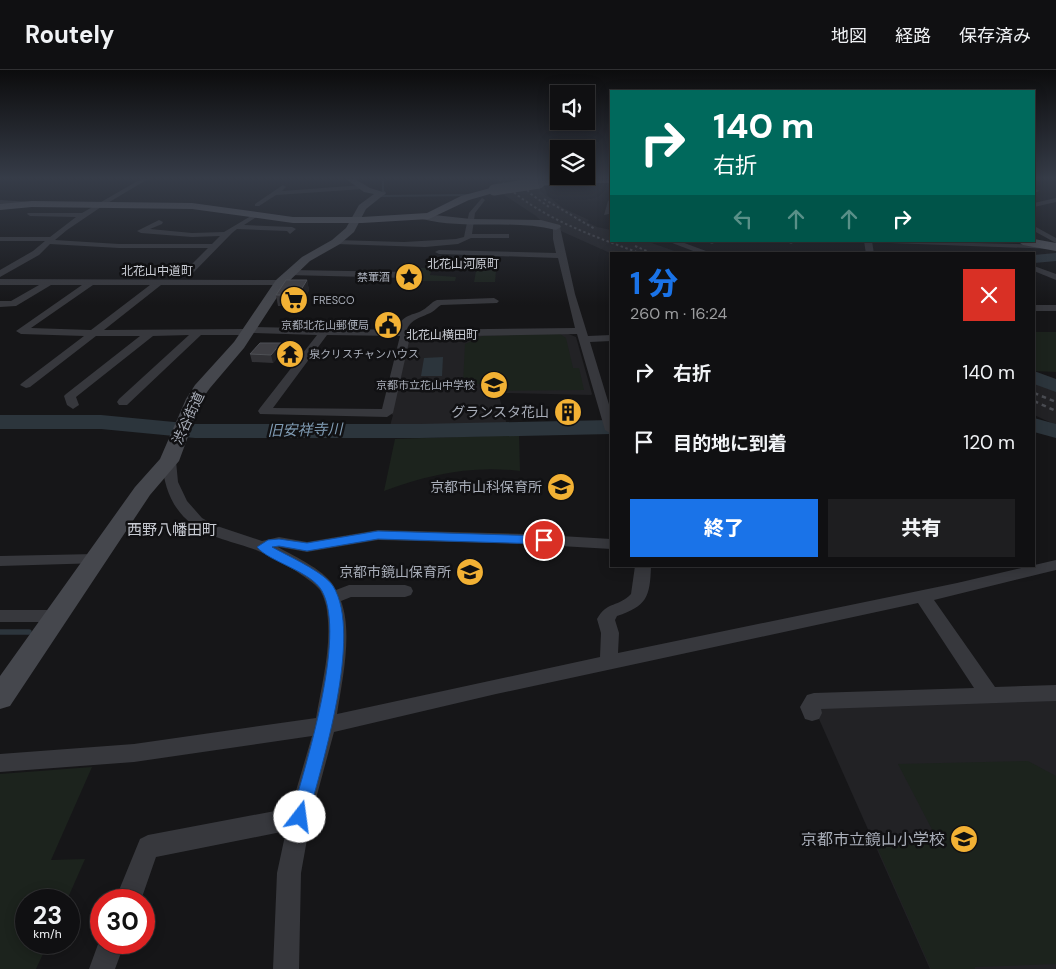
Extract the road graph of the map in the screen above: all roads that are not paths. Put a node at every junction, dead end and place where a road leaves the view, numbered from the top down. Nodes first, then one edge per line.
1 (75, 221) edge
2 (243, 221) edge
3 (355, 221) edge
4 (462, 221) edge
5 (159, 222) dead end
6 (471, 222) junction
7 (236, 227) junction
8 (556, 227) joint
9 (292, 229) dead end
10 (1035, 229) edge
11 (225, 234) junction
12 (468, 236) junction
13 (506, 236) dead end
14 (0, 239) edge
15 (51, 240) junction
16 (1056, 241) edge
17 (336, 242) junction
18 (674, 242) edge
19 (917, 242) edge
20 (1028, 242) edge
21 (393, 243) junction
22 (431, 244) junction
23 (992, 245) junction
24 (216, 246) junction
25 (1056, 247) edge
26 (25, 249) dead end
27 (41, 249) junction
28 (705, 252) edge
29 (925, 252) edge
30 (998, 252) edge
31 (388, 253) dead end
32 (562, 256) junction
33 (1056, 268) edge
34 (1035, 269) edge
35 (1035, 269) edge
36 (188, 273) dead end
37 (291, 273) junction
38 (0, 274) edge
39 (408, 275) dead end
40 (1056, 277) edge
41 (0, 282) edge
42 (11, 282) junction
43 (51, 282) junction
44 (92, 282) junction
45 (160, 282) junction
46 (280, 283) junction
47 (0, 288) edge
48 (494, 301) dead end
49 (0, 304) edge
50 (1035, 308) edge
51 (1056, 308) edge
52 (248, 331) junction
53 (325, 331) junction
54 (150, 332) junction
55 (198, 332) junction
56 (403, 332) junction
57 (94, 333) junction
58 (582, 335) junction
59 (610, 338) edge
60 (26, 385) dead end
61 (123, 402) dead end
62 (73, 405) dead end
63 (610, 424) edge
64 (169, 461) junction
65 (610, 544) edge
66 (263, 547) junction
67 (95, 559) junction
68 (0, 561) edge
69 (1056, 565) edge
70 (643, 567) edge
71 (405, 591) dead end
72 (923, 597) junction
73 (332, 598) junction
74 (0, 616) edge
75 (56, 616) junction
76 (612, 663) junction
77 (1056, 693) edge
78 (990, 695) junction
79 (0, 698) edge
80 (812, 713) dead end
81 (325, 725) junction
82 (0, 763) edge
83 (300, 817) junction
84 (132, 889) edge
85 (108, 954) edge
86 (102, 969) edge
87 (286, 969) edge

1 - 15 street
2 - 7 street
3 - 17 main road, 渋谷街道
4 - 6 main road
5 - 11 street
6 - 8 main road
6 - 12 street
7 - 9 street
7 - 11 street
8 - 32 street
10 - 16 street
11 - 24 street
12 - 13 street
12 - 22 street
14 - 15 street
15 - 24 street
15 - 27 street
17 - 21 street
17 - 37 main road, 渋谷街道
18 - 28 street
19 - 23 street
19 - 29 street
20 - 25 main road
21 - 22 street
21 - 31 street
22 - 32 street
23 - 25 street
23 - 30 street
24 - 36 street
26 - 27 street
27 - 38 street
32 - 58 street
33 - 34 street
35 - 40 street
37 - 39 street
37 - 46 main road, 渋谷街道
41 - 42 street
42 - 43 street
42 - 47 street
43 - 44 street
43 - 49 street
44 - 45 street
44 - 57 street
45 - 46 street
45 - 57 street
46 - 52 main road, 渋谷街道
48 - 56 street
50 - 51 street
52 - 53 street
52 - 55 street
52 - 64 main road, 渋谷街道
53 - 56 street
53 - 56 street
54 - 55 street
54 - 57 street
54 - 62 street
55 - 61 street
56 - 58 street
57 - 60 street
58 - 59 street
58 - 63 street
64 - 66 street
64 - 67 main road, 渋谷街道
65 - 66 street
66 - 73 street
67 - 68 street
67 - 75 main road, 渋谷街道
69 - 72 street
70 - 76 street
71 - 73 street
72 - 76 street
72 - 78 street
73 - 81 street
74 - 75 street
75 - 79 main road, 渋谷街道
76 - 81 street
77 - 78 street
78 - 80 street
81 - 82 street
81 - 83 street
83 - 84 street
83 - 87 street
85 - 86 street

